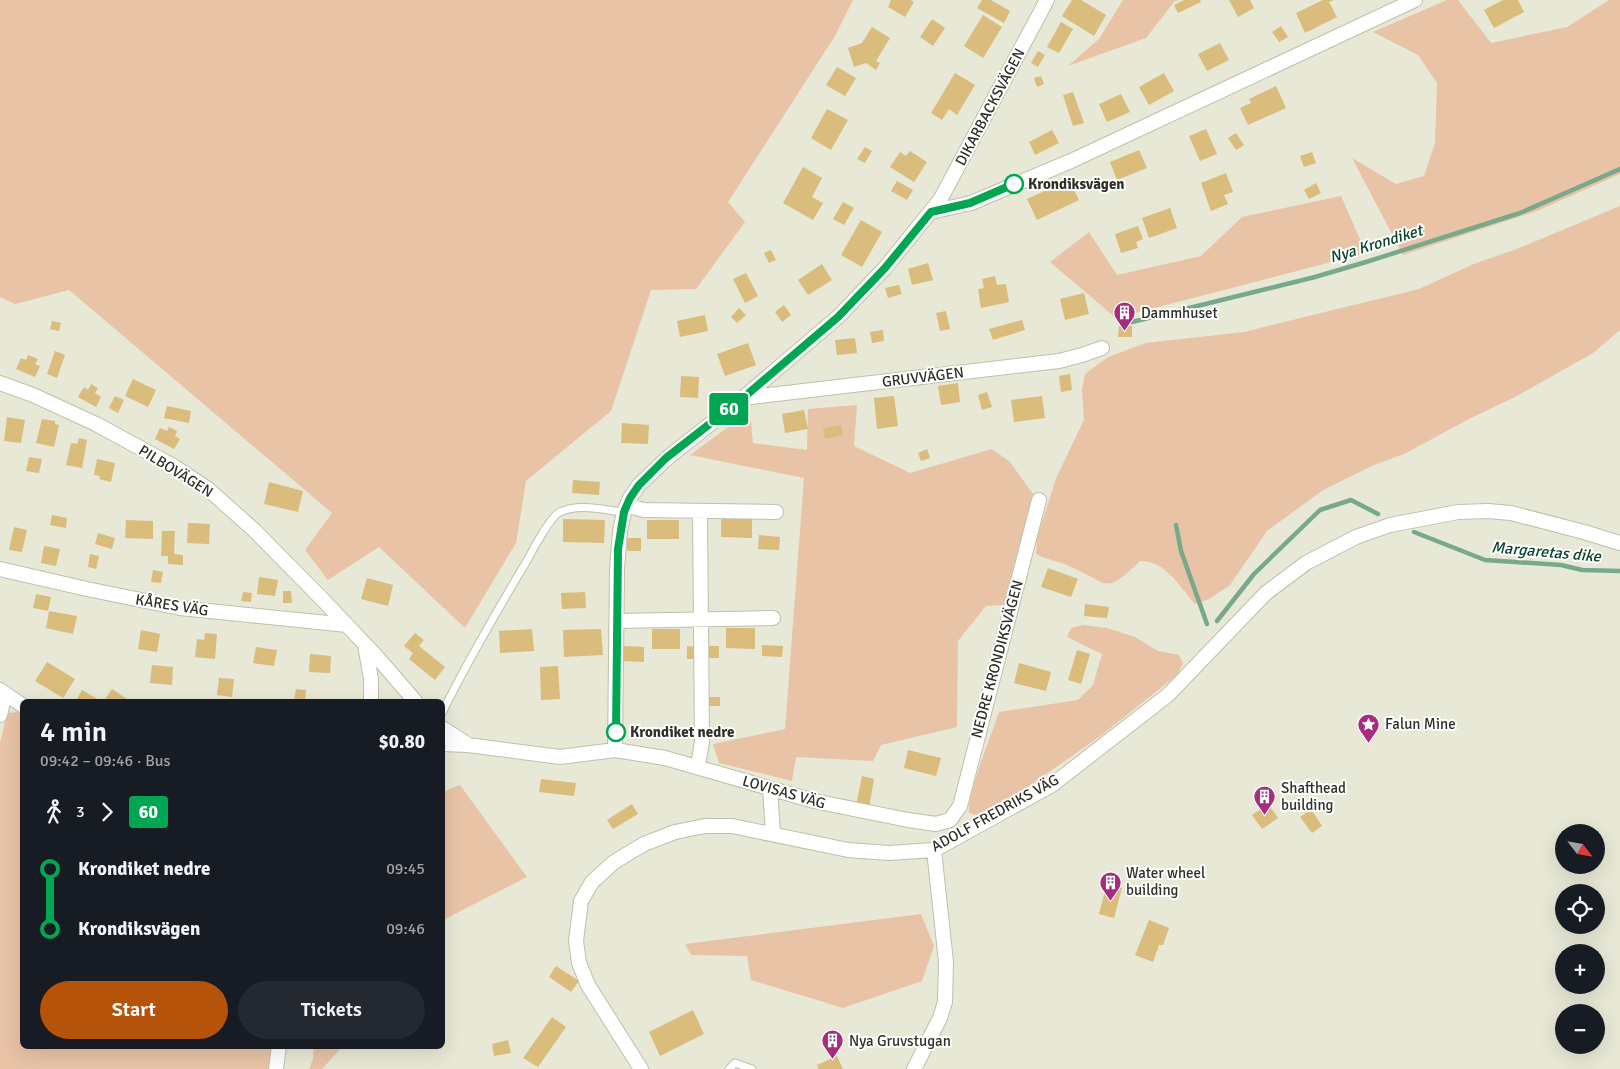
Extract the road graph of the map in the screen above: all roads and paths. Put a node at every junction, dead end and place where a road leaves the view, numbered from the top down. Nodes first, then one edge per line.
1 (1047, 0) edge
2 (1415, 0) edge
3 (931, 212) junction
4 (1102, 348) dead end
5 (0, 383) edge
6 (743, 398) junction
7 (1039, 500) dead end
8 (626, 509) junction
9 (700, 511) junction
10 (776, 512) dead end
11 (1620, 543) edge
12 (0, 569) edge
13 (772, 618) dead end
14 (702, 619) junction
15 (617, 621) junction
16 (346, 625) junction
17 (365, 645) junction
18 (3, 692) edge
19 (371, 699) edge
20 (413, 699) edge
21 (20, 704) edge
22 (445, 707) edge
23 (0, 715) edge
24 (445, 730) edge
25 (445, 744) edge
26 (468, 744) junction
27 (615, 750) junction
28 (698, 766) junction
29 (770, 788) junction
30 (953, 818) joint
31 (773, 833) junction
32 (934, 850) junction
33 (279, 1049) edge
34 (276, 1069) edge
35 (641, 1069) edge
36 (729, 1069) edge
37 (752, 1069) edge
38 (914, 1069) edge

1 - 3 street, DIKARBACKSVÄGEN
2 - 3 street
3 - 6 street, DIKARBACKSVÄGEN
4 - 6 street, GRUVVÄGEN
5 - 16 street, PILBOVÄGEN
6 - 8 street, DIKARBACKSVÄGEN
7 - 30 street, NEDRE KRONDIKSVÄGEN
8 - 9 street
8 - 15 street, DIKARBACKSVÄGEN
8 - 22 lane
9 - 10 street
9 - 14 street
11 - 32 street, ADOLF FREDRIKS VÄG
12 - 16 street, KÅRES VÄG
13 - 14 street
14 - 15 street
14 - 28 street
15 - 27 street, DIKARBACKSVÄGEN
16 - 17 street, PILBOVÄGEN
17 - 19 street
17 - 20 street, PILBOVÄGEN
18 - 21 street
18 - 23 street
24 - 26 street
25 - 26 street
26 - 27 street, LOVISAS VÄG
27 - 28 street, LOVISAS VÄG
28 - 29 street, LOVISAS VÄG
29 - 30 street, LOVISAS VÄG
29 - 31 street
31 - 32 street, ADOLF FREDRIKS VÄG
31 - 35 street, ADOLF FREDRIKS VÄG
32 - 38 street
33 - 34 street
36 - 37 lane

